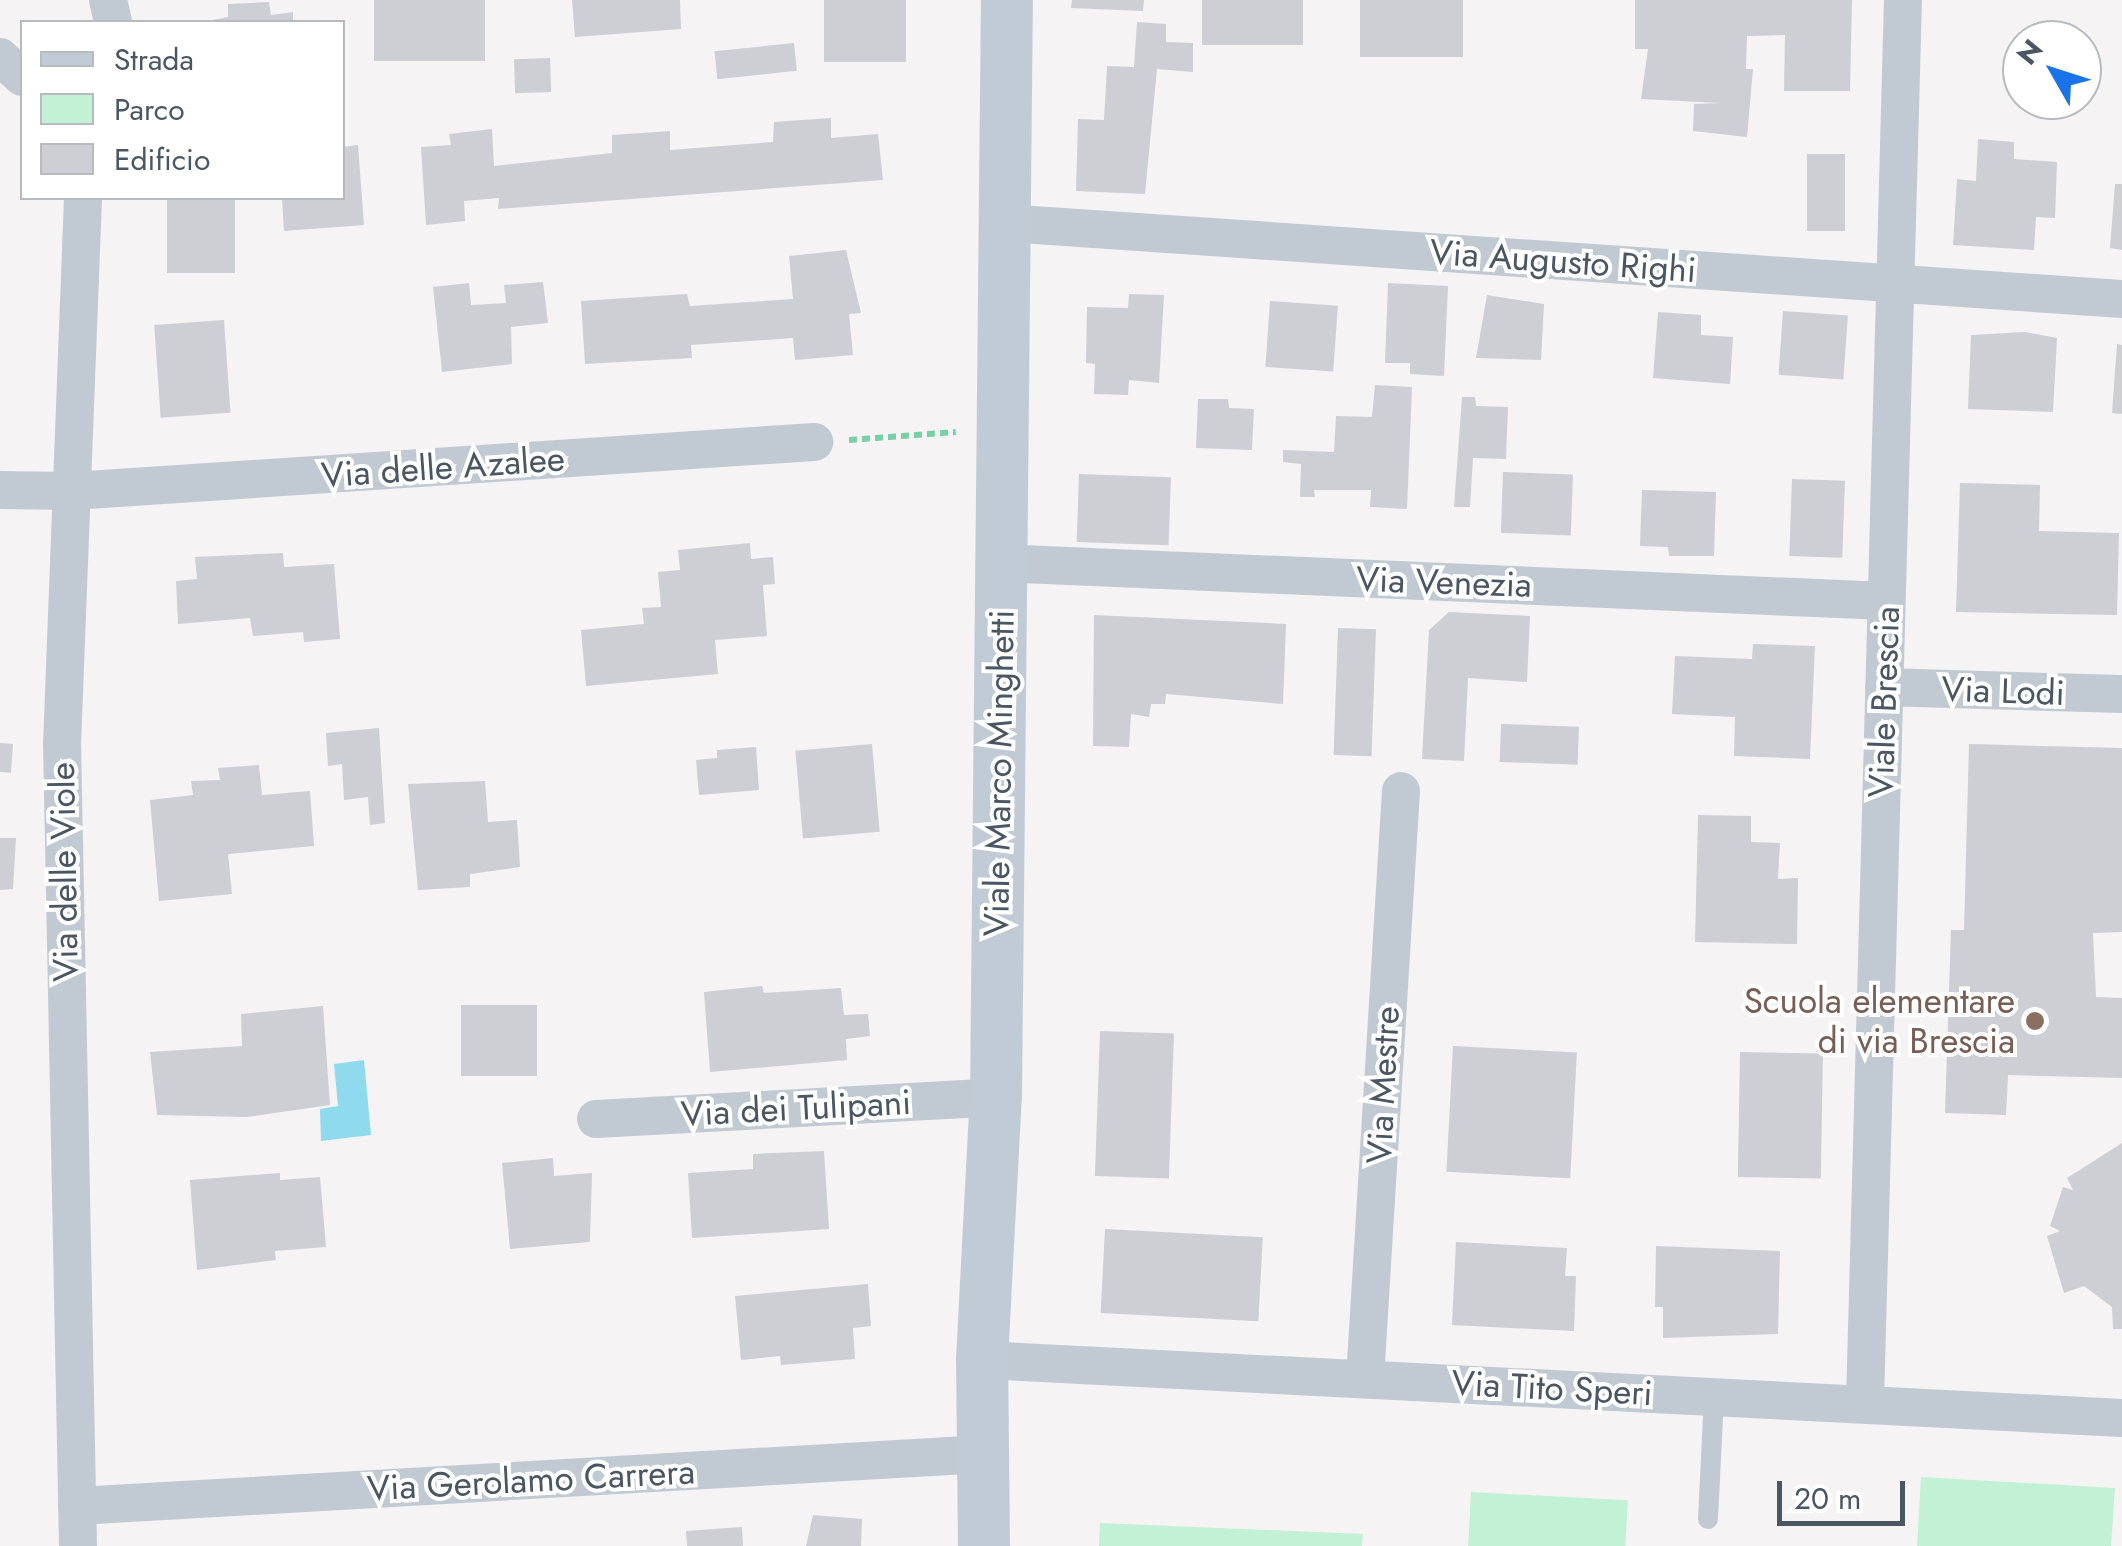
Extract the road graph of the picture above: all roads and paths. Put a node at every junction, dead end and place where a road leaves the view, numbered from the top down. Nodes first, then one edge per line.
1 (1007, 0) edge
2 (1903, 0) edge
3 (0, 58) edge
4 (20, 75) edge
5 (83, 200) edge
6 (1005, 223) junction
7 (1895, 284) junction
8 (2122, 299) edge
9 (1002, 429) junction
10 (814, 442) joint
11 (0, 490) edge
12 (72, 491) junction
13 (1001, 564) junction
14 (1886, 600) junction
15 (1884, 687) junction
16 (2122, 694) edge
17 (1401, 791) dead end
18 (996, 1097) junction
19 (596, 1119) dead end
20 (982, 1360) junction
21 (1365, 1379) junction
22 (1714, 1396) junction
23 (1864, 1404) junction
24 (2122, 1418) edge
25 (985, 1454) junction
26 (77, 1506) junction
27 (1708, 1519) dead end
28 (78, 1546) edge
29 (984, 1546) edge

1 - 6 street, Viale Marco Minghetti
2 - 7 street, Viale Brescia
3 - 4 street
5 - 12 street, Via delle Viole
6 - 7 street, Via Augusto Righi
6 - 9 street, Viale Marco Minghetti
7 - 8 street, Via Augusto Righi
7 - 14 street, Viale Brescia
9 - 10 path
9 - 13 street, Viale Marco Minghetti
10 - 12 street, Via delle Azalee
11 - 12 street, Via delle Azalee
12 - 26 street, Via delle Viole
13 - 14 street, Via Venezia
13 - 18 street, Viale Marco Minghetti
14 - 15 street, Viale Brescia
15 - 16 street, Via Lodi
15 - 23 street, Viale Brescia
17 - 21 street, Via Mestre
18 - 19 street, Via dei Tulipani
18 - 20 street, Viale Marco Minghetti
20 - 21 street, Via Tito Speri
20 - 25 street, Viale Marco Minghetti
21 - 22 street, Via Tito Speri
22 - 23 street, Via Tito Speri
22 - 27 lane
23 - 24 street, Via Tito Speri
25 - 26 street, Via Gerolamo Carrera
25 - 29 street, Viale Marco Minghetti
26 - 28 street, Via delle Viole

